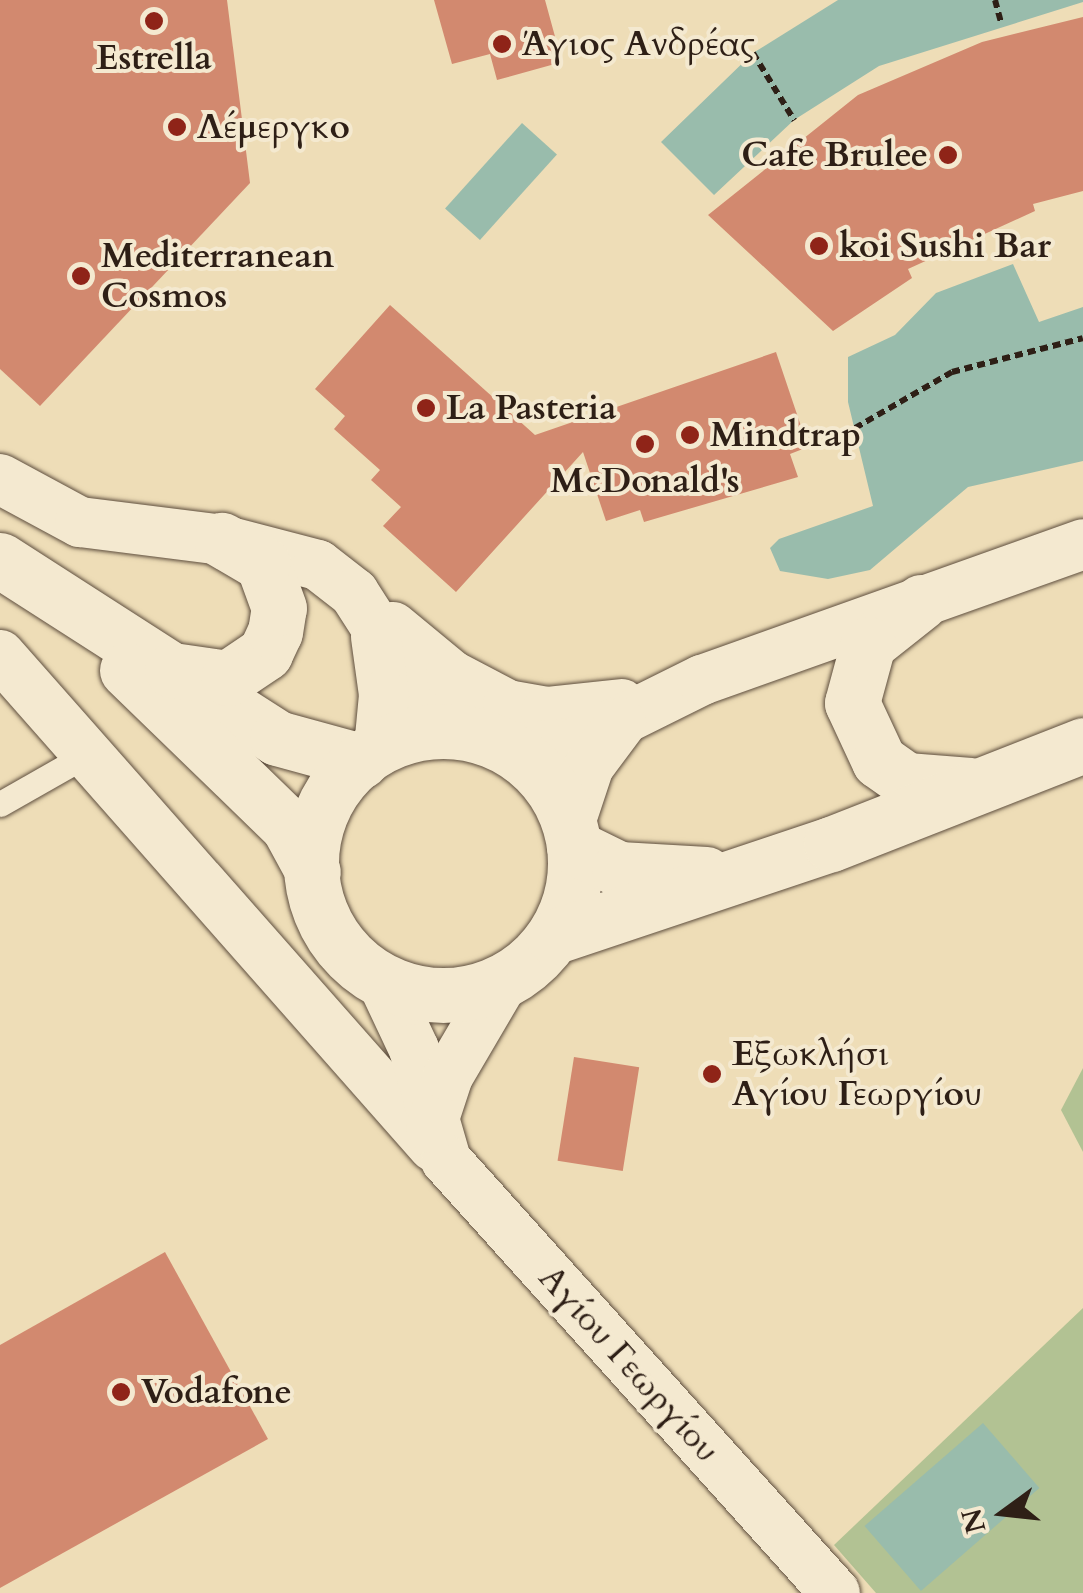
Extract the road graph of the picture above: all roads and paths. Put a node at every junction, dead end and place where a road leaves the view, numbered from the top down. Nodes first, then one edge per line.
1 (995, 0) edge
2 (1001, 23) dead end
3 (753, 53) dead end
4 (794, 120) dead end
5 (1083, 338) edge
6 (855, 428) dead end
7 (0, 480) edge
8 (222, 540) junction
9 (1083, 544) edge
10 (18, 572) edge
11 (921, 602) junction
12 (362, 605) junction
13 (0, 655) edge
14 (166, 666) junction
15 (648, 704) junction
16 (455, 732) junction
17 (1083, 745) edge
18 (510, 749) junction
19 (88, 754) junction
20 (370, 754) junction
21 (992, 779) junction
22 (0, 804) edge
23 (571, 837) junction
24 (313, 872) junction
25 (739, 875) junction
26 (553, 937) junction
27 (381, 979) junction
28 (505, 979) junction
29 (438, 1144) junction
30 (835, 1593) edge

1 - 2 path
3 - 4 path
5 - 6 path
7 - 8 street
8 - 12 street
8 - 14 street
9 - 11 street
10 - 14 street
10 - 24 street
11 - 15 street
11 - 21 street
12 - 15 street
12 - 16 street
12 - 20 street
13 - 19 street
14 - 20 street
15 - 18 street
15 - 23 street
16 - 18 street
16 - 20 street
17 - 21 street
18 - 23 street
19 - 22 lane
19 - 29 street
20 - 24 street
21 - 25 street
23 - 25 street
23 - 26 street
24 - 27 street
25 - 26 street
26 - 28 street
27 - 28 street
27 - 29 street, Αγίου Γεωργίου
28 - 29 street
29 - 30 street, Αγίου Γεωργίου

